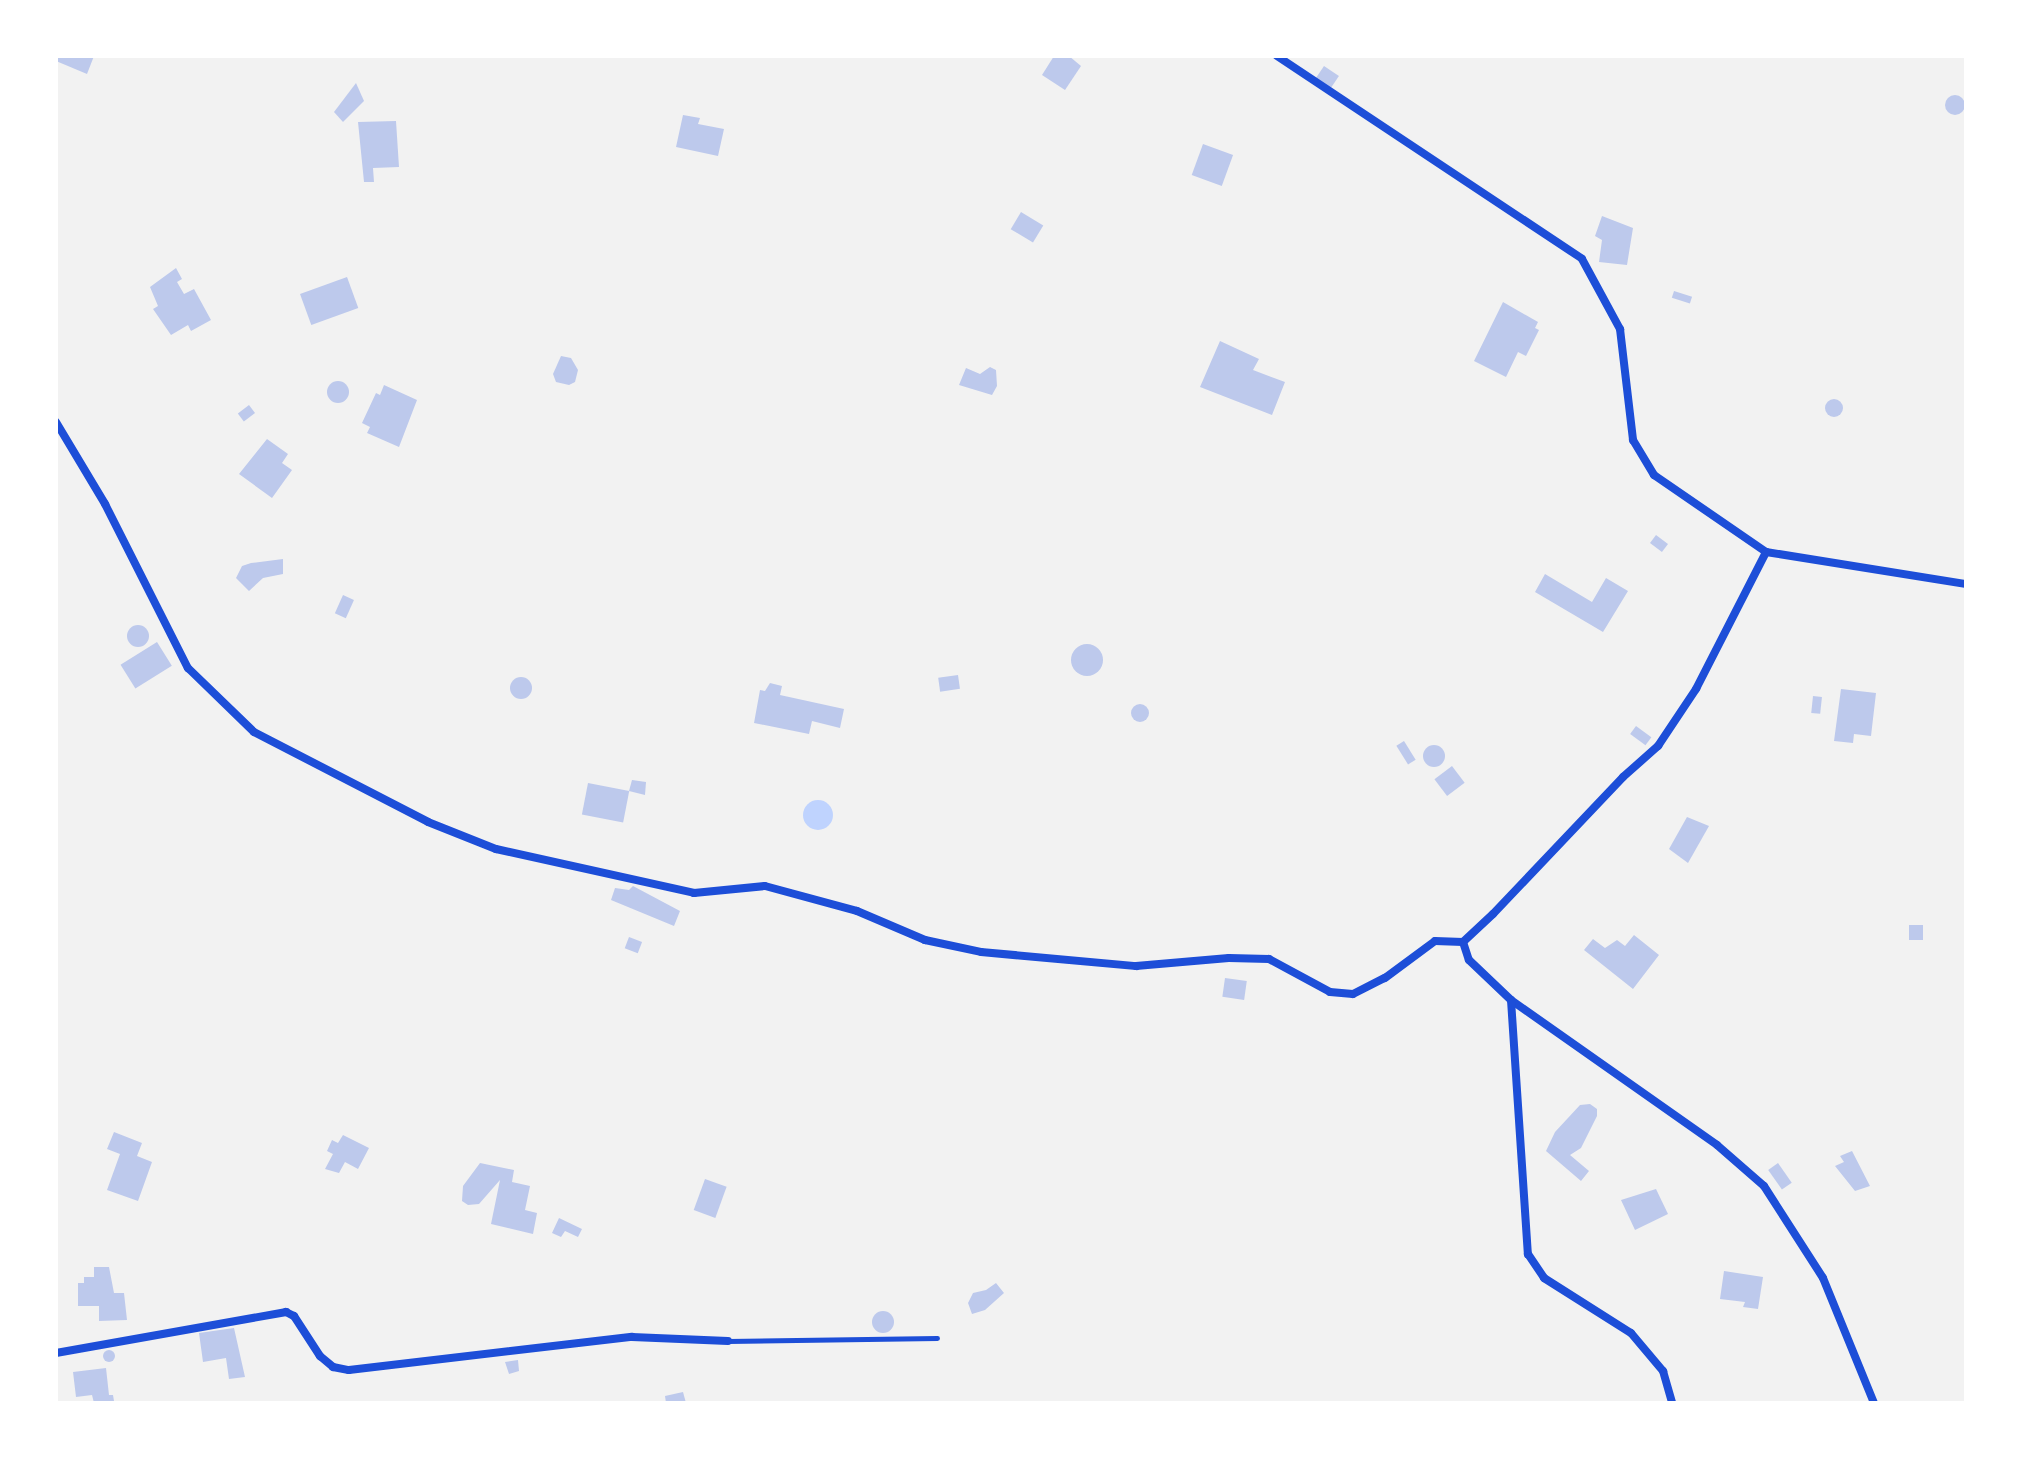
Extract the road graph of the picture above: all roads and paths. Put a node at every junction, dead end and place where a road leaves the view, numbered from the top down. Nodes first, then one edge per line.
1 (1277, 56) edge
2 (56, 422) edge
3 (1766, 552) junction
4 (1966, 584) edge
5 (1463, 942) junction
6 (1511, 1000) junction
7 (937, 1338) dead end
8 (728, 1341) joint
9 (56, 1353) edge
10 (1672, 1403) edge
11 (1874, 1403) edge

1 - 3 street
2 - 5 street
3 - 4 street
3 - 5 street
5 - 6 street
6 - 10 street
6 - 11 street
7 - 8 lane
8 - 9 street

